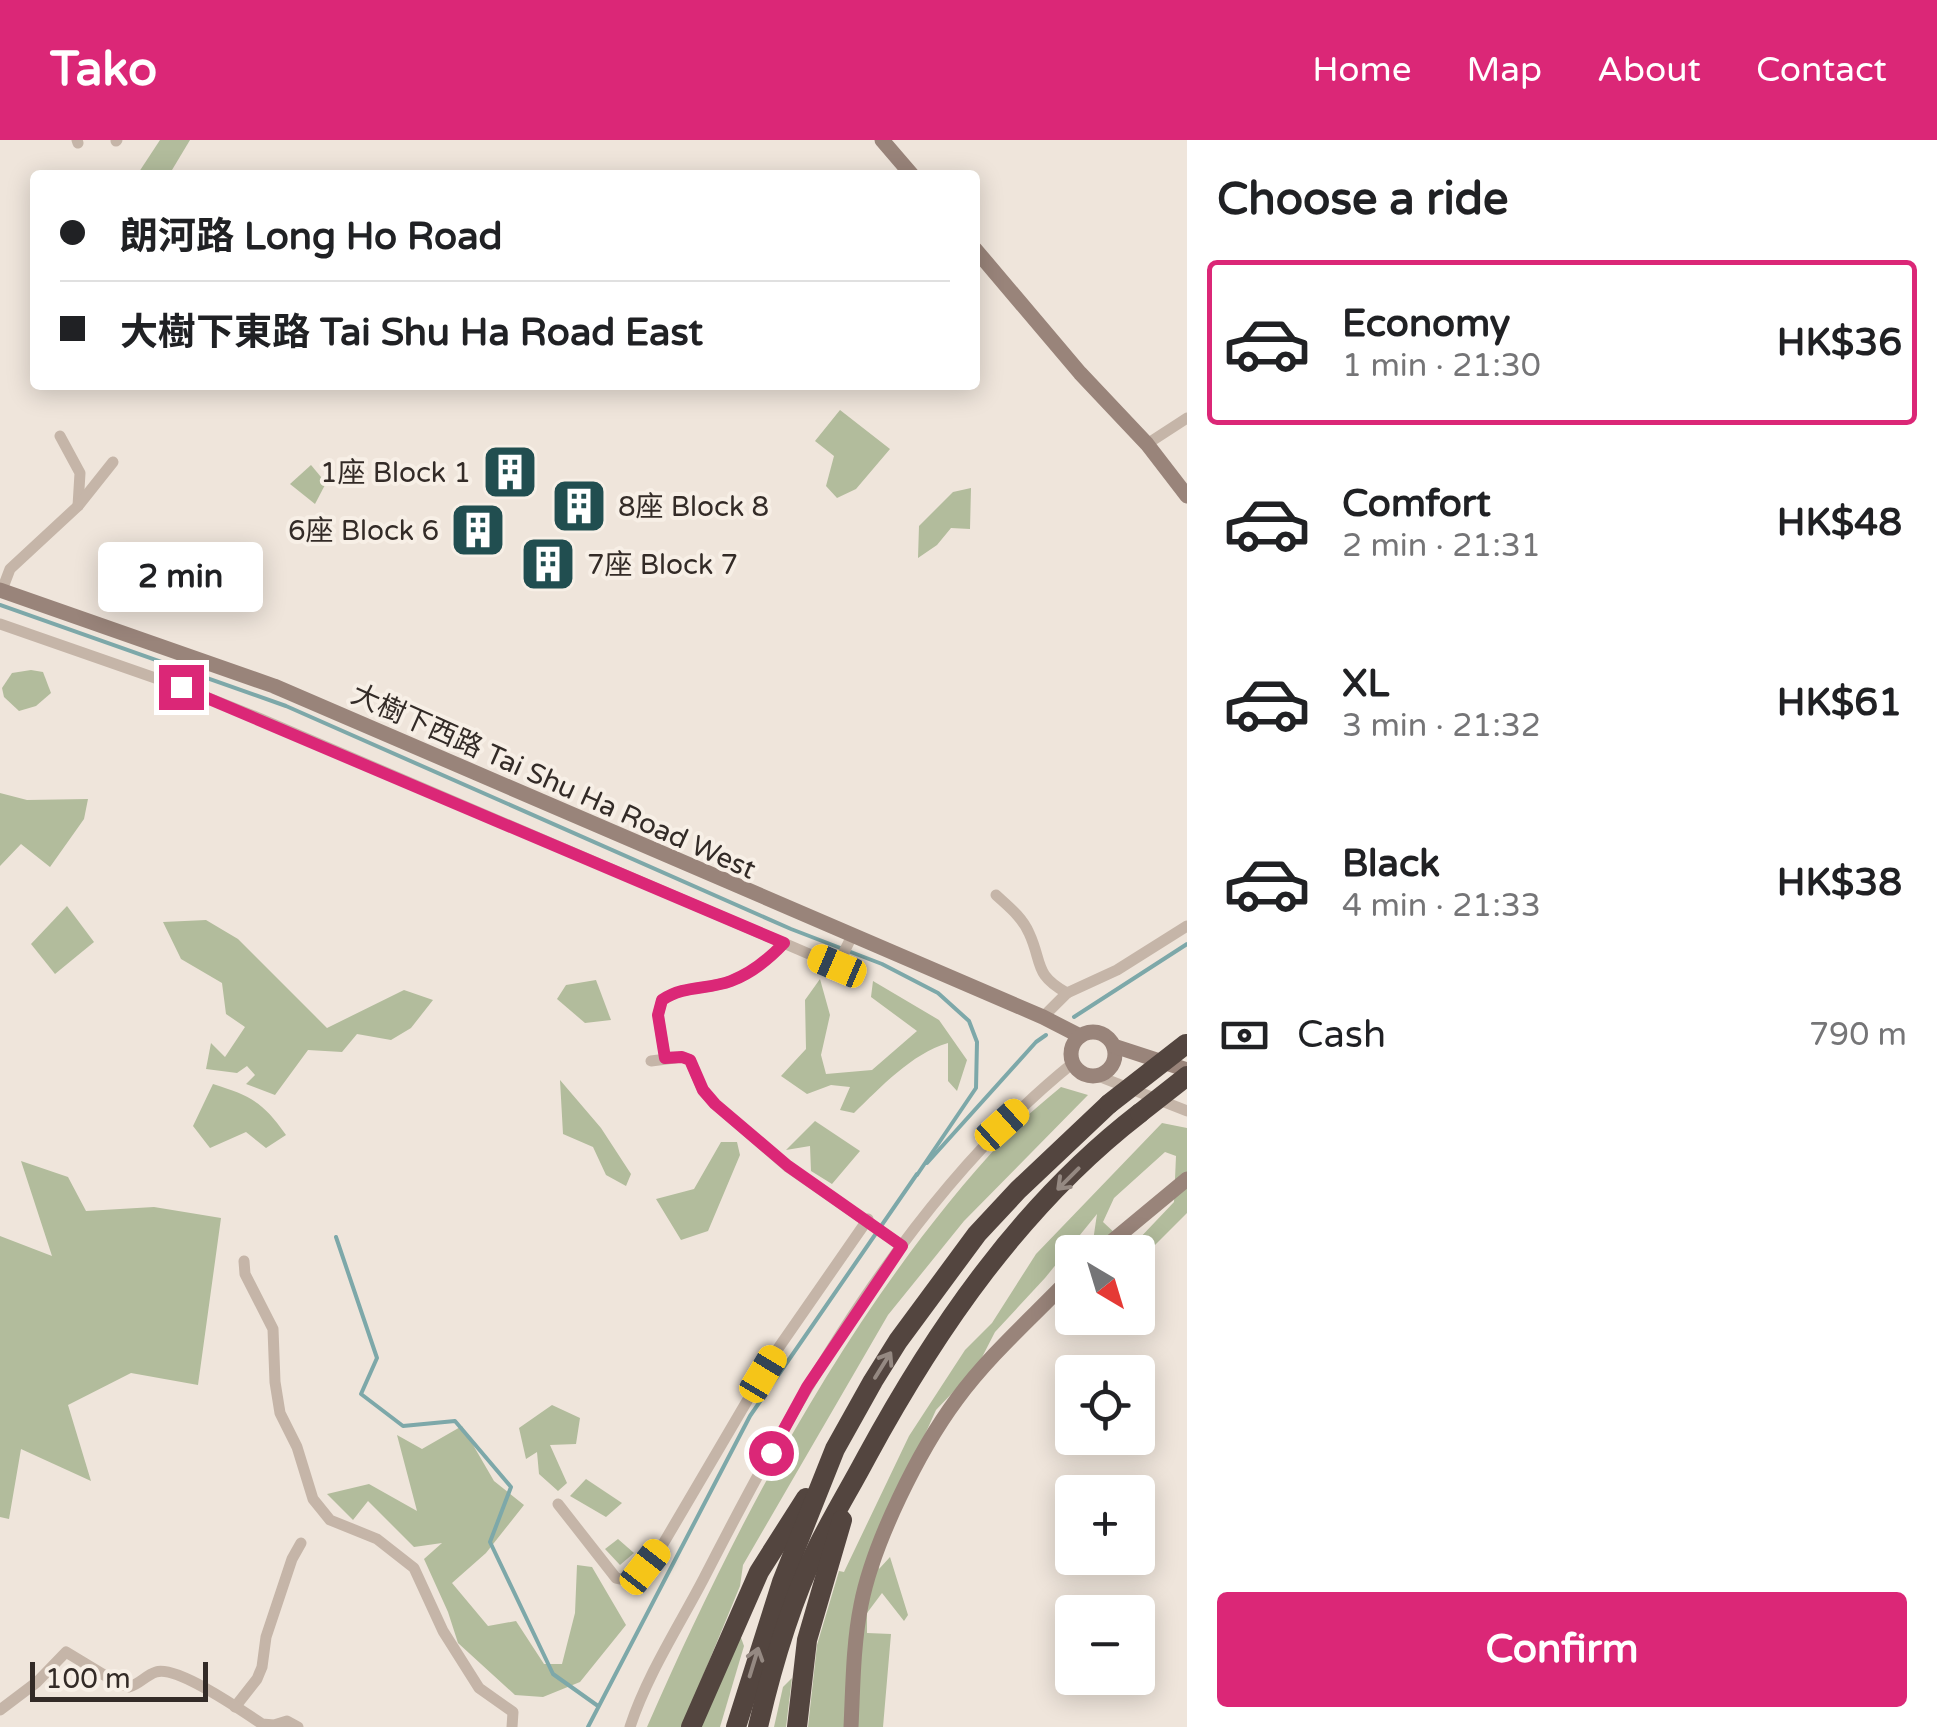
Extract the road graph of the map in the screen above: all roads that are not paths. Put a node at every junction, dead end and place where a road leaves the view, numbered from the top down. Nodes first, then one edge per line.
1 (882, 140) edge
2 (908, 170) edge
3 (980, 256) edge
4 (1187, 418) edge
5 (60, 436) dead end
6 (1148, 444) junction
7 (113, 462) dead end
8 (1187, 496) edge
9 (78, 506) junction
10 (1, 590) edge
11 (0, 624) edge
12 (996, 895) dead end
13 (1187, 926) edge
14 (852, 936) junction
15 (784, 943) junction
16 (1067, 993) junction
17 (1043, 1017) junction
18 (1080, 1036) junction
19 (1187, 1044) edge
20 (1114, 1046) junction
21 (665, 1058) junction
22 (651, 1061) dead end
23 (1073, 1064) junction
24 (1187, 1073) edge
25 (1098, 1076) junction
26 (1187, 1111) edge
27 (1187, 1179) edge
28 (868, 1219) junction
29 (1119, 1235) edge
30 (900, 1244) junction
31 (244, 1261) dead end
32 (1055, 1294) edge
33 (835, 1450) junction
34 (850, 1489) junction
35 (558, 1504) dead end
36 (301, 1543) dead end
37 (235, 1708) junction
38 (0, 1710) edge
39 (298, 1727) edge
40 (512, 1727) edge
41 (630, 1727) edge
42 (691, 1727) edge
43 (736, 1727) edge
44 (758, 1727) edge
45 (797, 1727) edge
46 (851, 1727) edge

1 - 2 street
3 - 6 street
4 - 6 street
5 - 9 street
6 - 8 street
7 - 9 street
9 - 10 street
10 - 14 street, 大樹下西路 Tai Shu Ha Road West
11 - 15 street
12 - 16 street
13 - 16 street
14 - 15 street
14 - 17 street, 大樹下西路 Tai Shu Ha Road West
15 - 21 street
16 - 17 street
17 - 18 street, 大樹下西路 Tai Shu Ha Road West
18 - 20 street, 大樹下西路 Tai Shu Ha Road West
18 - 23 street
33 -> 19 highway, bridge
20 - 24 street, 大樹下西路 Tai Shu Ha Road West
20 - 25 street
21 - 22 street
21 - 28 street
23 - 25 street
23 - 30 street
24 -> 34 highway, bridge
25 - 26 street
27 - 29 street
28 - 30 street
28 - 35 street
30 - 41 street
31 - 40 street
32 - 46 street
33 - 42 highway
43 -> 33 highway
34 - 44 highway
34 - 45 highway
36 - 37 street
37 - 38 street
37 - 39 street

